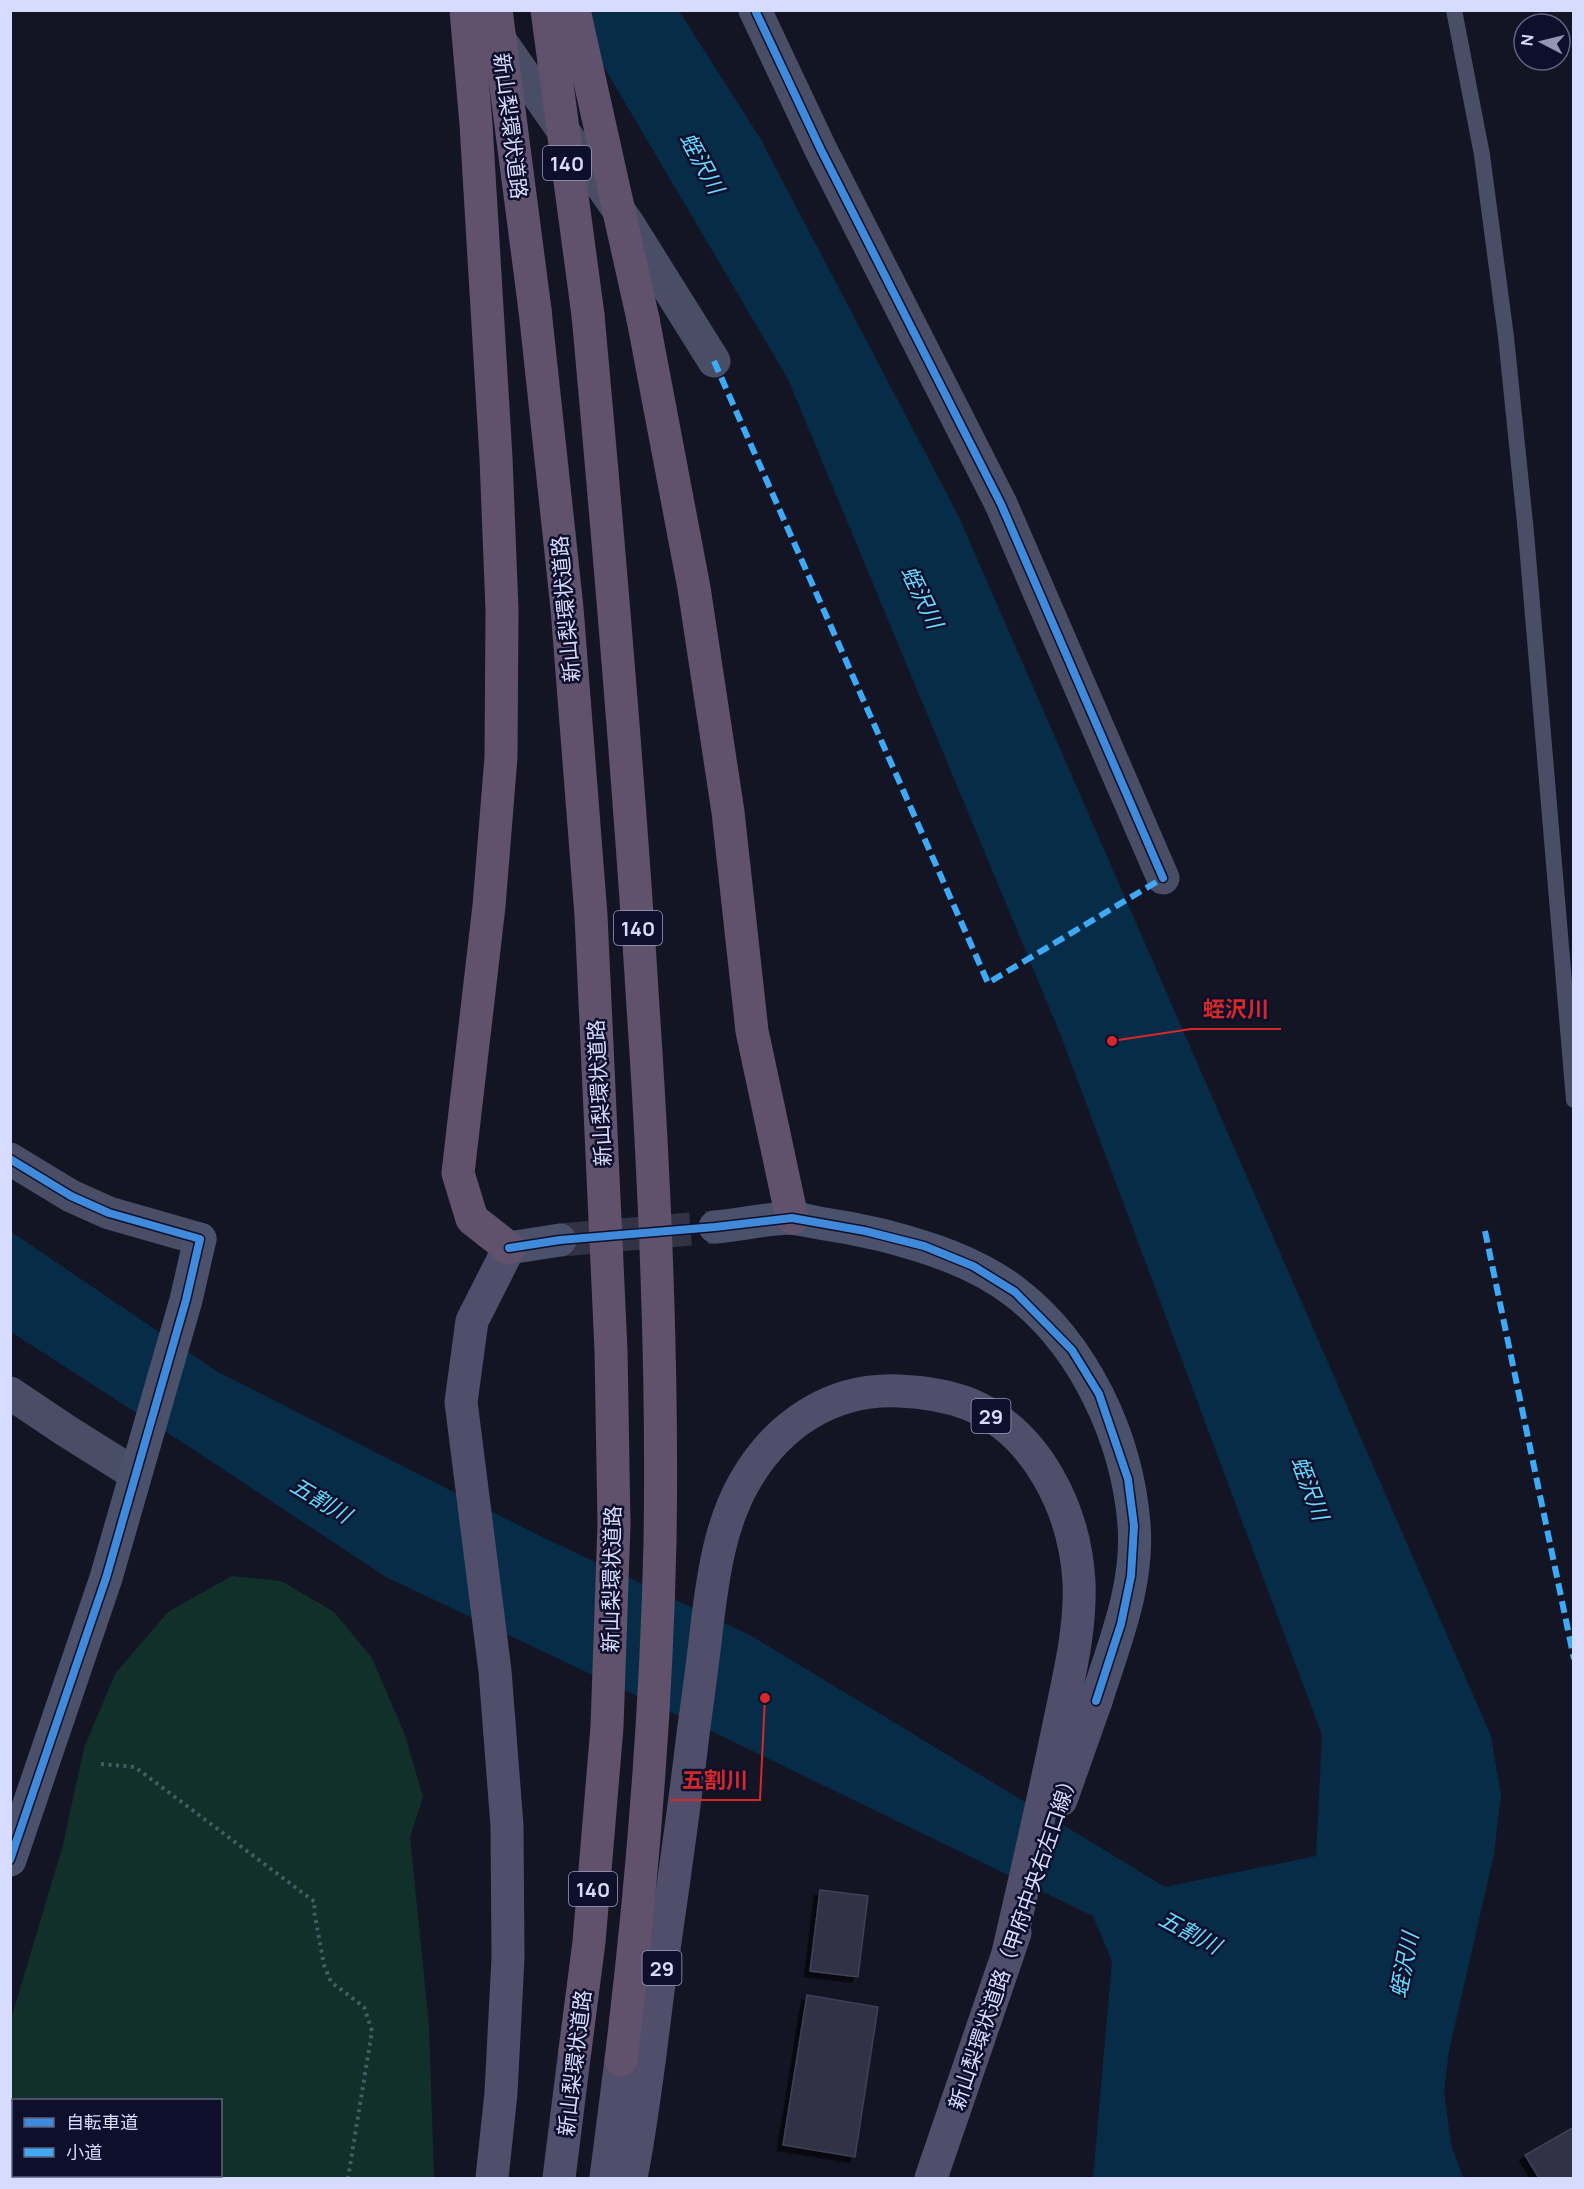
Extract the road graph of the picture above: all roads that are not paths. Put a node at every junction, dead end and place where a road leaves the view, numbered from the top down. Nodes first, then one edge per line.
1 (466, 10) edge
2 (480, 10) edge
3 (496, 10) edge
4 (547, 10) edge
5 (574, 10) edge
6 (755, 10) edge
7 (1454, 10) edge
8 (714, 361) dead end
9 (1163, 878) dead end
10 (1574, 1100) edge
11 (10, 1159) edge
12 (792, 1218) junction
13 (716, 1227) tunnel mouth
14 (560, 1240) tunnel mouth
15 (509, 1248) junction
16 (10, 1393) edge
17 (139, 1463) junction
18 (1096, 1701) joint
19 (1059, 1776) junction
20 (10, 1860) edge
21 (575, 2050) joint
22 (621, 2060) joint
23 (492, 2178) edge
24 (559, 2178) edge
25 (606, 2178) edge
26 (631, 2178) edge
27 (931, 2178) edge

1 - 15 highway
2 - 8 street
3 - 21 highway, 新山梨環状道路 / 140, bridge
4 - 22 highway, 140, bridge
5 - 12 highway, bridge
6 - 9 street
7 - 10 lane
11 - 17 street
12 - 13 street
12 - 18 street
14 - 15 street
15 - 23 main road
16 - 17 street
17 - 20 street
18 - 19 main road, 新山梨環状道路（甲府中央右左口線） / 29
19 - 26 main road, 29
19 - 27 main road, 新山梨環状道路（甲府中央右左口線） / 29
21 - 24 main road, 新山梨環状道路
22 - 25 main road

